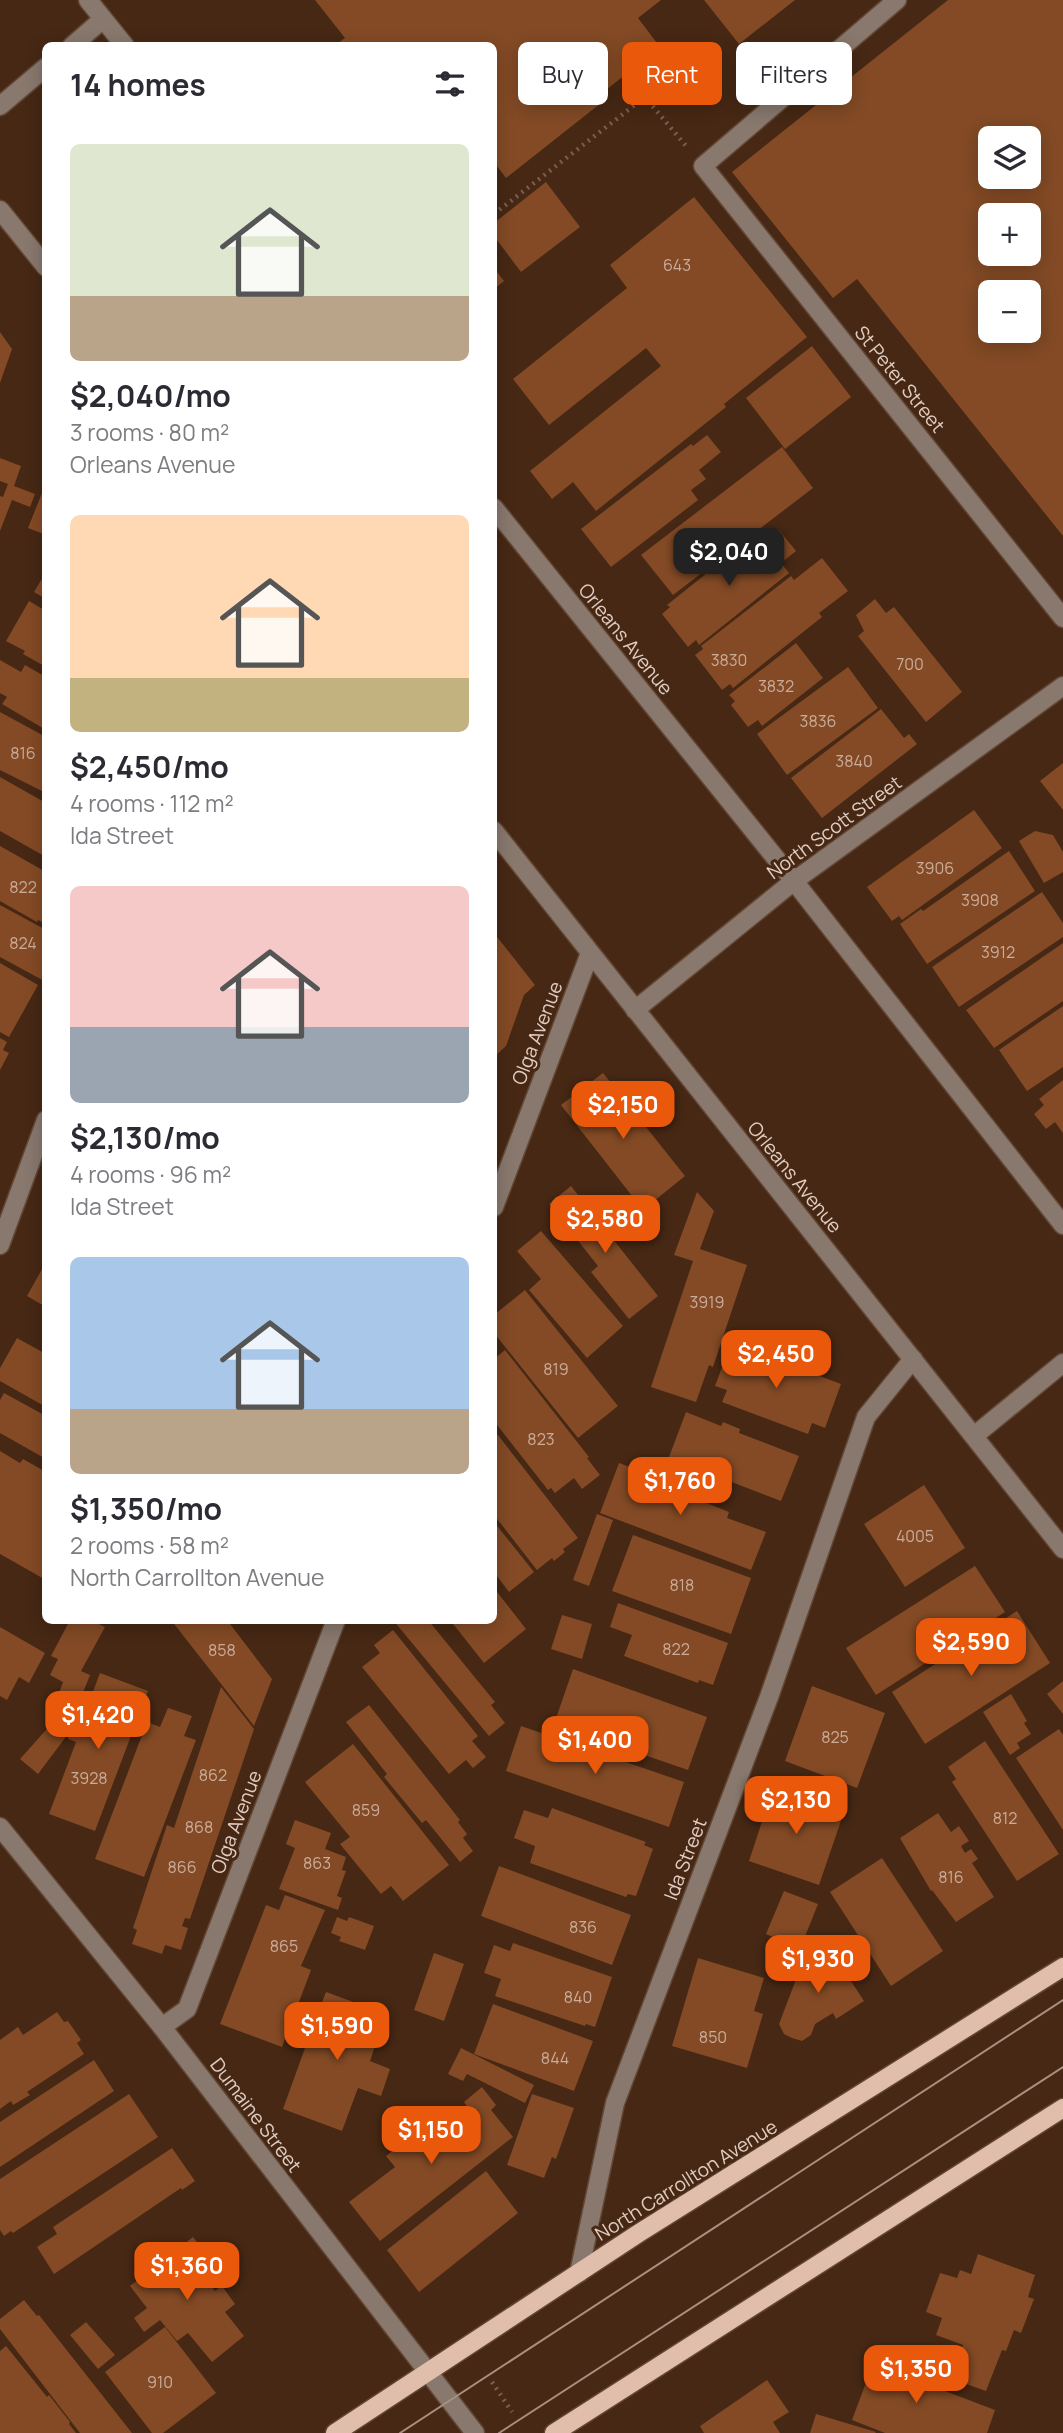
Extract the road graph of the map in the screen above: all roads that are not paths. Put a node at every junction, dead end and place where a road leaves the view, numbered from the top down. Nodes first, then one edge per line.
1 (88, 0) edge
2 (897, 0) edge
3 (103, 19) junction
4 (77, 42) edge
5 (122, 42) edge
6 (42, 70) edge
7 (0, 106) edge
8 (0, 210) edge
9 (42, 262) edge
10 (497, 512) edge
11 (1063, 618) edge
12 (1063, 685) edge
13 (497, 835) edge
14 (794, 881) junction
15 (590, 953) junction
16 (635, 1010) junction
17 (42, 1131) edge
18 (497, 1199) edge
19 (1063, 1225) edge
20 (0, 1245) edge
21 (913, 1359) junction
22 (1063, 1363) edge
23 (974, 1436) junction
24 (1063, 1549) edge
25 (334, 1624) edge
26 (0, 1826) edge
27 (1063, 1967) edge
28 (162, 2028) junction
29 (1063, 2108) edge
30 (579, 2273) junction
31 (427, 2373) junction
32 (335, 2433) edge
33 (475, 2433) edge
34 (554, 2433) edge

1 - 3 street
2 - 11 street, St Peter Street
3 - 4 street
3 - 5 street
6 - 7 street
8 - 9 street
10 - 14 street, Orleans Avenue
12 - 14 street, North Scott Street
13 - 15 street, Orleans Avenue
14 - 16 street, North Scott Street
14 - 19 street, Orleans Avenue
15 - 16 street, Orleans Avenue
15 - 18 street, Olga Avenue
16 - 21 street, Orleans Avenue
17 - 20 street
21 - 23 street, Orleans Avenue
21 - 30 street, Ida Street
22 - 23 street
23 - 24 street, Orleans Avenue
25 - 28 street, Olga Avenue
26 - 28 street, Dumaine Street
27 - 30 main road, North Carrollton Avenue
28 - 31 street, Dumaine Street
29 - 34 main road
30 - 31 main road, North Carrollton Avenue
31 - 32 main road, North Carrollton Avenue
31 - 33 street, Dumaine Street

